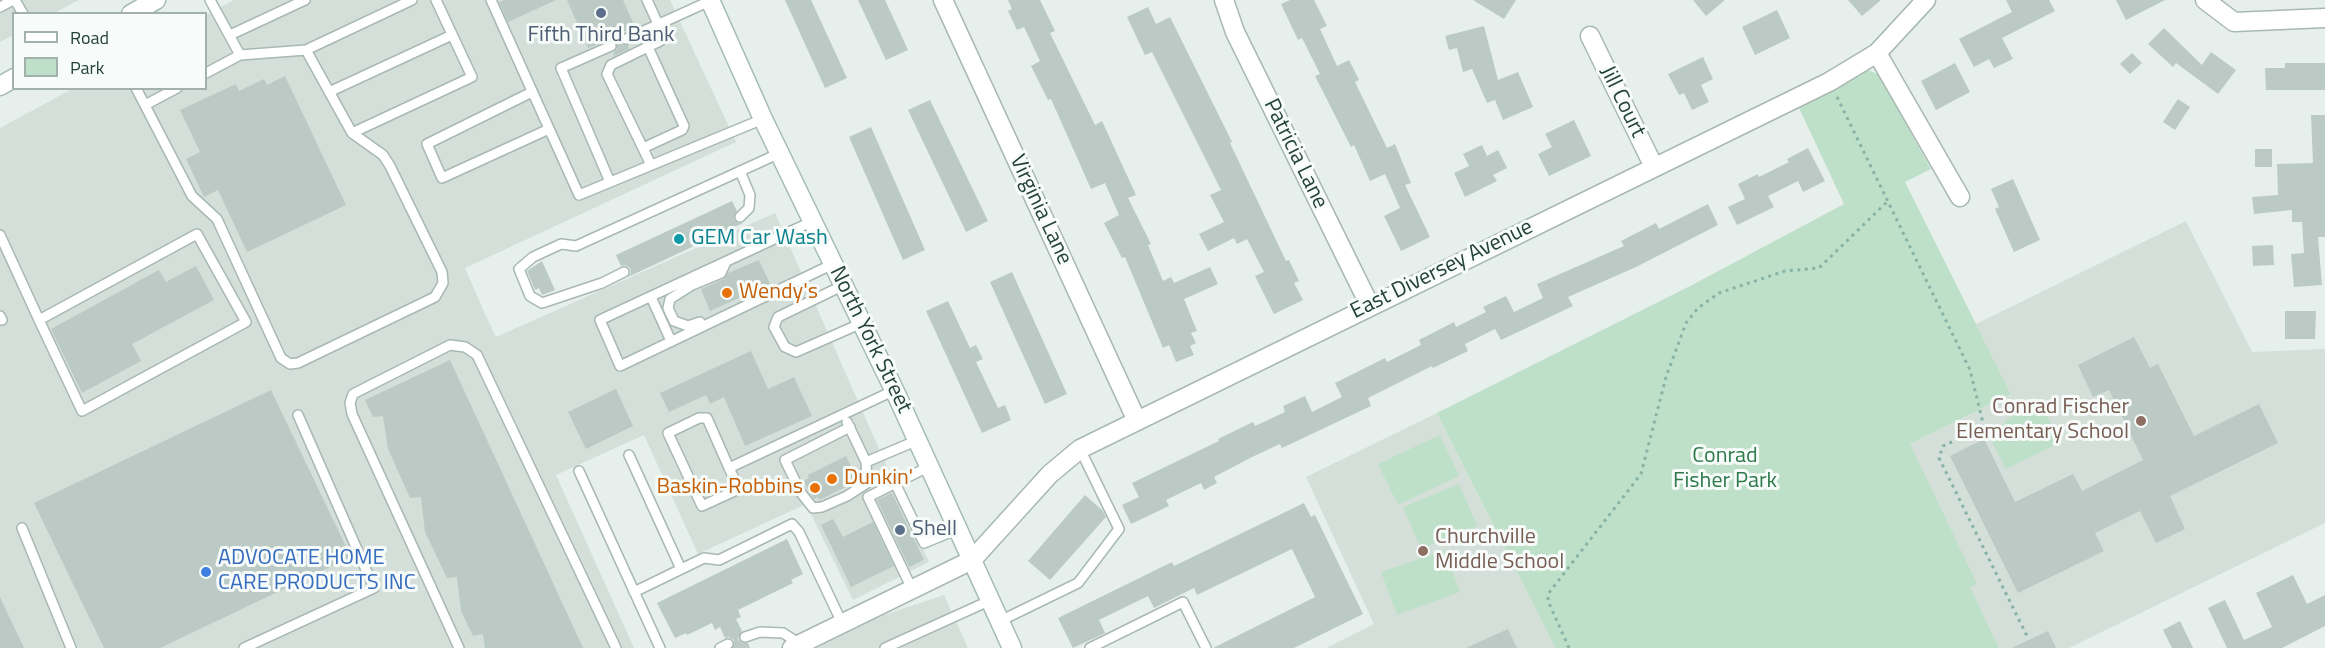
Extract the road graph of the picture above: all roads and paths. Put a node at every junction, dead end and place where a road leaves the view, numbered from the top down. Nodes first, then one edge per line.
1 (14, 0) edge
2 (210, 0) edge
3 (305, 0) edge
4 (412, 0) edge
5 (436, 0) edge
6 (491, 0) edge
7 (647, 0) edge
8 (943, 0) edge
9 (1224, 0) edge
10 (1926, 0) edge
11 (2205, 0) edge
12 (710, 1) edge
13 (0, 7) edge
14 (2325, 18) edge
15 (658, 24) junction
16 (452, 34) junction
17 (230, 35) junction
18 (1590, 36) dead end
19 (627, 39) dead end
20 (611, 45) dead end
21 (648, 46) junction
22 (306, 50) junction
23 (1877, 53) junction
24 (240, 55) junction
25 (207, 72) edge
26 (1829, 82) junction
27 (137, 90) edge
28 (173, 90) edge
29 (329, 92) junction
30 (532, 92) junction
31 (145, 105) junction
32 (763, 119) junction
33 (549, 129) junction
34 (352, 133) junction
35 (643, 148) junction
36 (780, 153) junction
37 (651, 165) junction
38 (1654, 166) junction
39 (740, 171) junction
40 (610, 182) junction
41 (1960, 197) dead end
42 (1888, 201) junction
43 (740, 217) dead end
44 (813, 221) junction
45 (0, 236) edge
46 (726, 262) junction
47 (833, 264) junction
48 (624, 272) dead end
49 (844, 285) junction
50 (651, 297) junction
51 (1370, 306) junction
52 (734, 311) junction
53 (39, 320) junction
54 (862, 323) junction
55 (671, 341) junction
56 (895, 390) junction
57 (843, 414) junction
58 (298, 415) dead end
59 (1137, 421) junction
60 (850, 427) junction
61 (918, 440) junction
62 (1080, 449) junction
63 (629, 455) dead end
64 (866, 462) junction
65 (930, 466) junction
66 (729, 468) junction
67 (579, 471) dead end
68 (895, 483) junction
69 (22, 528) dead end
70 (958, 529) junction
71 (972, 560) junction
72 (681, 569) junction
73 (912, 590) junction
74 (634, 592) junction
75 (991, 600) junction
76 (1000, 621) junction
77 (842, 623) junction
78 (2026, 636) dead end
79 (745, 637) dead end
80 (796, 646) edge
81 (71, 648) edge
82 (244, 648) edge
83 (459, 648) edge
84 (616, 648) edge
85 (660, 648) edge
86 (885, 648) edge
87 (1012, 648) edge
88 (1090, 648) edge
89 (1206, 648) edge
90 (1569, 648) edge

1 - 13 lane
2 - 17 lane
3 - 17 lane
4 - 22 lane
5 - 16 lane
6 - 30 lane
7 - 15 lane
8 - 59 street, Virginia Lane
9 - 51 street, Patricia Lane
10 - 23 street, East Diversey Avenue
11 - 14 street
12 - 15 lane
12 - 32 street, North York Street
15 - 19 lane
15 - 21 lane
16 - 29 lane
16 - 34 lane
17 - 24 lane
18 - 38 street, Jill Court
20 - 40 lane
21 - 35 lane
21 - 35 lane
22 - 24 lane
22 - 29 lane
23 - 26 street, East Diversey Avenue
23 - 41 street
24 - 25 lane
26 - 38 street, East Diversey Avenue
26 - 42 path
27 - 31 lane
28 - 31 lane
29 - 34 lane
30 - 33 lane
30 - 33 lane
31 - 34 lane
32 - 36 street, North York Street
32 - 37 lane
33 - 40 lane
35 - 37 lane
36 - 39 lane
36 - 44 street, North York Street
37 - 40 lane
38 - 51 street, East Diversey Avenue
39 - 43 lane
39 - 48 lane
42 - 78 path
42 - 90 path
44 - 46 lane
44 - 47 street, North York Street
45 - 53 lane
46 - 50 lane
46 - 52 lane
47 - 49 street, North York Street
47 - 52 lane
49 - 54 street, North York Street
49 - 54 lane
50 - 55 lane
50 - 55 lane
51 - 59 street, East Diversey Avenue
52 - 55 lane
53 - 53 lane
54 - 56 street, North York Street
56 - 57 lane
56 - 61 street, North York Street
57 - 60 lane
57 - 66 lane
58 - 82 lane
59 - 62 street, East Diversey Avenue
60 - 64 lane
60 - 64 lane
61 - 64 lane
61 - 65 street, North York Street
62 - 71 street, East Diversey Avenue
62 - 76 lane
63 - 72 lane
65 - 68 lane
65 - 70 street, North York Street
66 - 66 lane
67 - 74 lane
68 - 70 lane
68 - 73 lane
69 - 81 lane
70 - 71 street, North York Street
71 - 73 street
71 - 75 street, North York Street
72 - 74 lane
72 - 77 lane
73 - 77 street
74 - 85 lane
75 - 76 street, North York Street
75 - 86 lane
76 - 87 street, North York Street
77 - 80 street
79 - 80 lane
83 - 84 lane
88 - 89 lane

